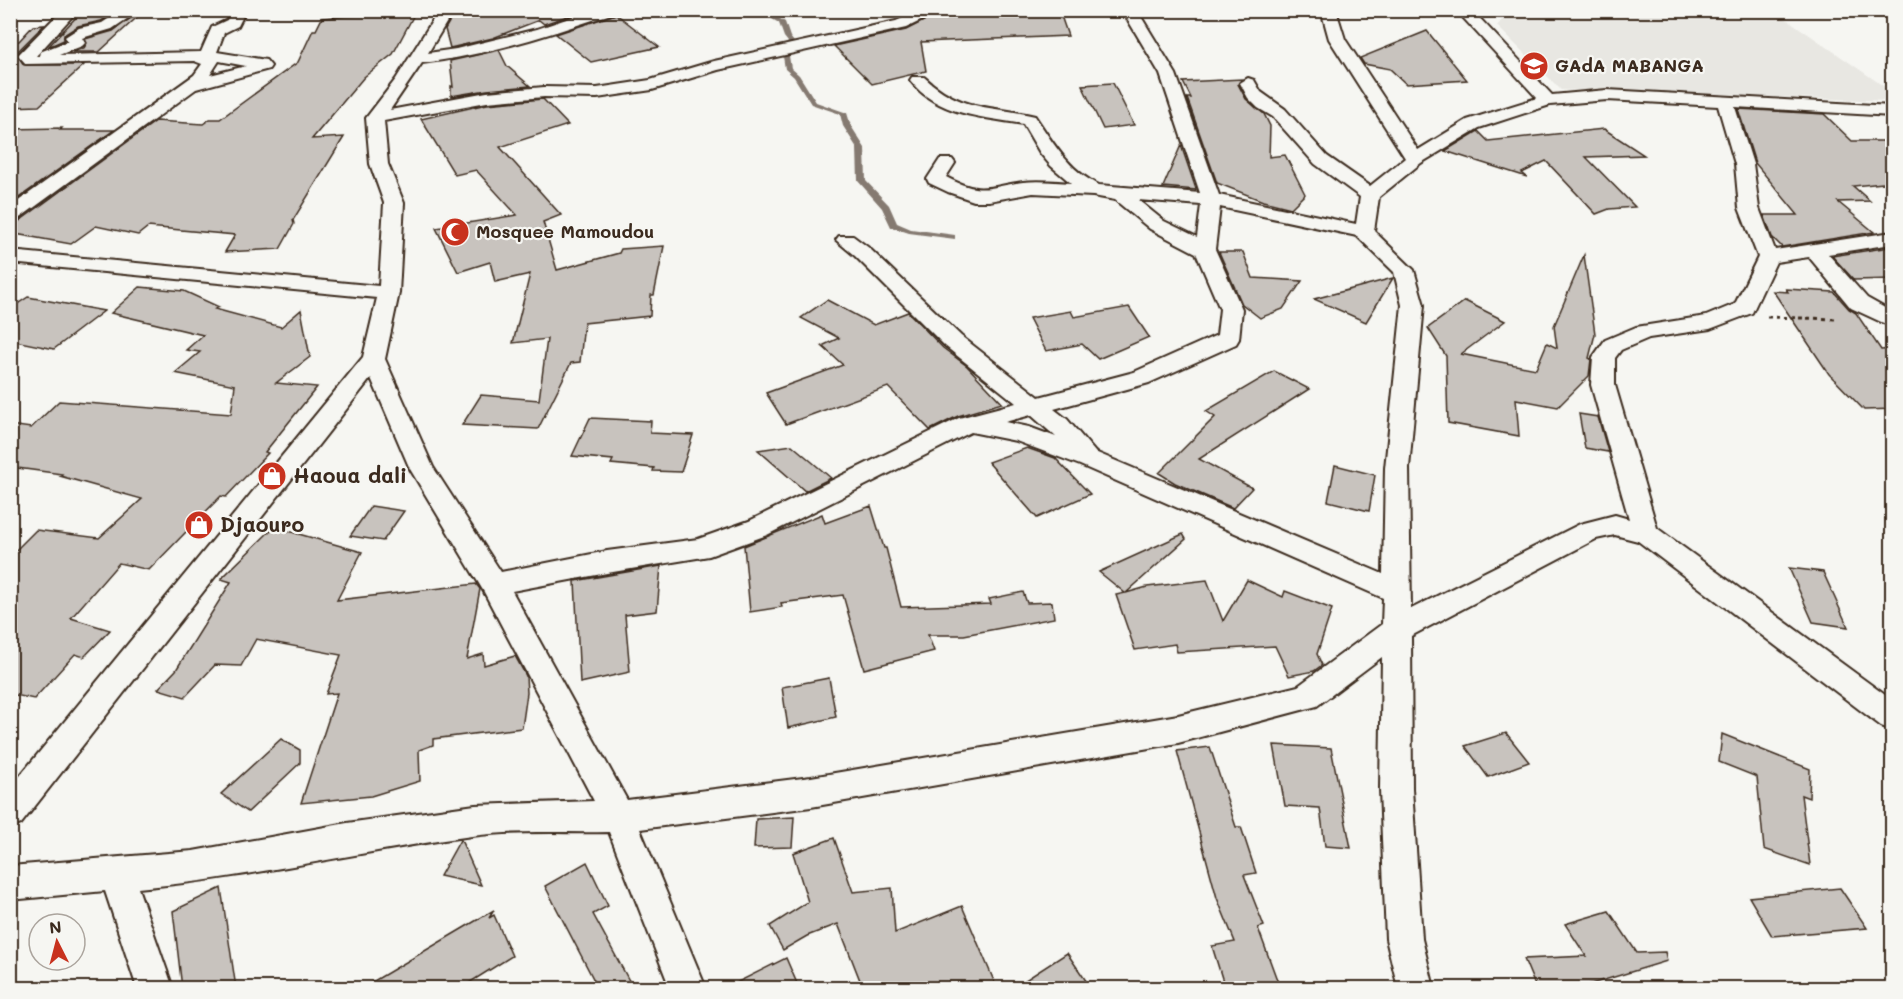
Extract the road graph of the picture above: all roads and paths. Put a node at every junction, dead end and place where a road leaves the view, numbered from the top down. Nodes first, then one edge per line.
1 (71, 10) edge
2 (133, 10) edge
3 (239, 10) edge
4 (447, 10) edge
5 (609, 10) edge
6 (936, 10) edge
7 (1129, 10) edge
8 (1328, 10) edge
9 (1463, 10) edge
10 (416, 59) junction
11 (32, 61) junction
12 (918, 80) dead end
13 (1248, 83) dead end
14 (191, 85) junction
15 (1548, 100) junction
16 (1725, 101) junction
17 (1893, 111) edge
18 (375, 118) junction
19 (1415, 159) junction
20 (946, 163) dead end
21 (1093, 189) junction
22 (1370, 195) junction
23 (1211, 199) junction
24 (10, 216) edge
25 (1364, 232) junction
26 (1893, 238) edge
27 (846, 240) dead end
28 (1205, 249) junction
29 (1815, 251) junction
30 (10, 257) edge
31 (1768, 257) junction
32 (389, 293) junction
33 (1761, 318) dead end
34 (1847, 320) dead end
35 (1893, 320) edge
36 (374, 359) junction
37 (1036, 405) junction
38 (967, 424) junction
39 (1089, 459) junction
40 (1646, 532) junction
41 (494, 584) junction
42 (1395, 591) junction
43 (1396, 630) junction
44 (1893, 717) edge
45 (10, 813) edge
46 (619, 816) junction
47 (116, 873) junction
48 (10, 883) edge
49 (155, 988) edge
50 (688, 988) edge
51 (1416, 988) edge

1 - 11 street
2 - 11 street
3 - 14 street
4 - 10 street
5 - 10 street
6 - 18 street
7 - 23 street
8 - 19 street
9 - 15 street
10 - 18 street
11 - 14 street
12 - 21 street
13 - 22 street
14 - 24 street
15 - 16 street
15 - 19 street
16 - 17 street
16 - 31 street
18 - 32 street
19 - 22 street
20 - 21 street
21 - 23 street
21 - 28 street
22 - 25 street
23 - 25 street
23 - 28 street
25 - 42 street
26 - 29 street
27 - 37 street
28 - 37 street
29 - 31 street
29 - 35 street
30 - 32 street
31 - 40 street
32 - 36 street
33 - 34 path
36 - 41 street
36 - 45 street
37 - 38 street
37 - 39 street
38 - 39 street
38 - 41 street
39 - 42 street
40 - 43 street
40 - 44 street
41 - 46 street
42 - 43 street
43 - 46 street
43 - 51 street
46 - 47 street
46 - 50 street
47 - 48 street
47 - 49 street

